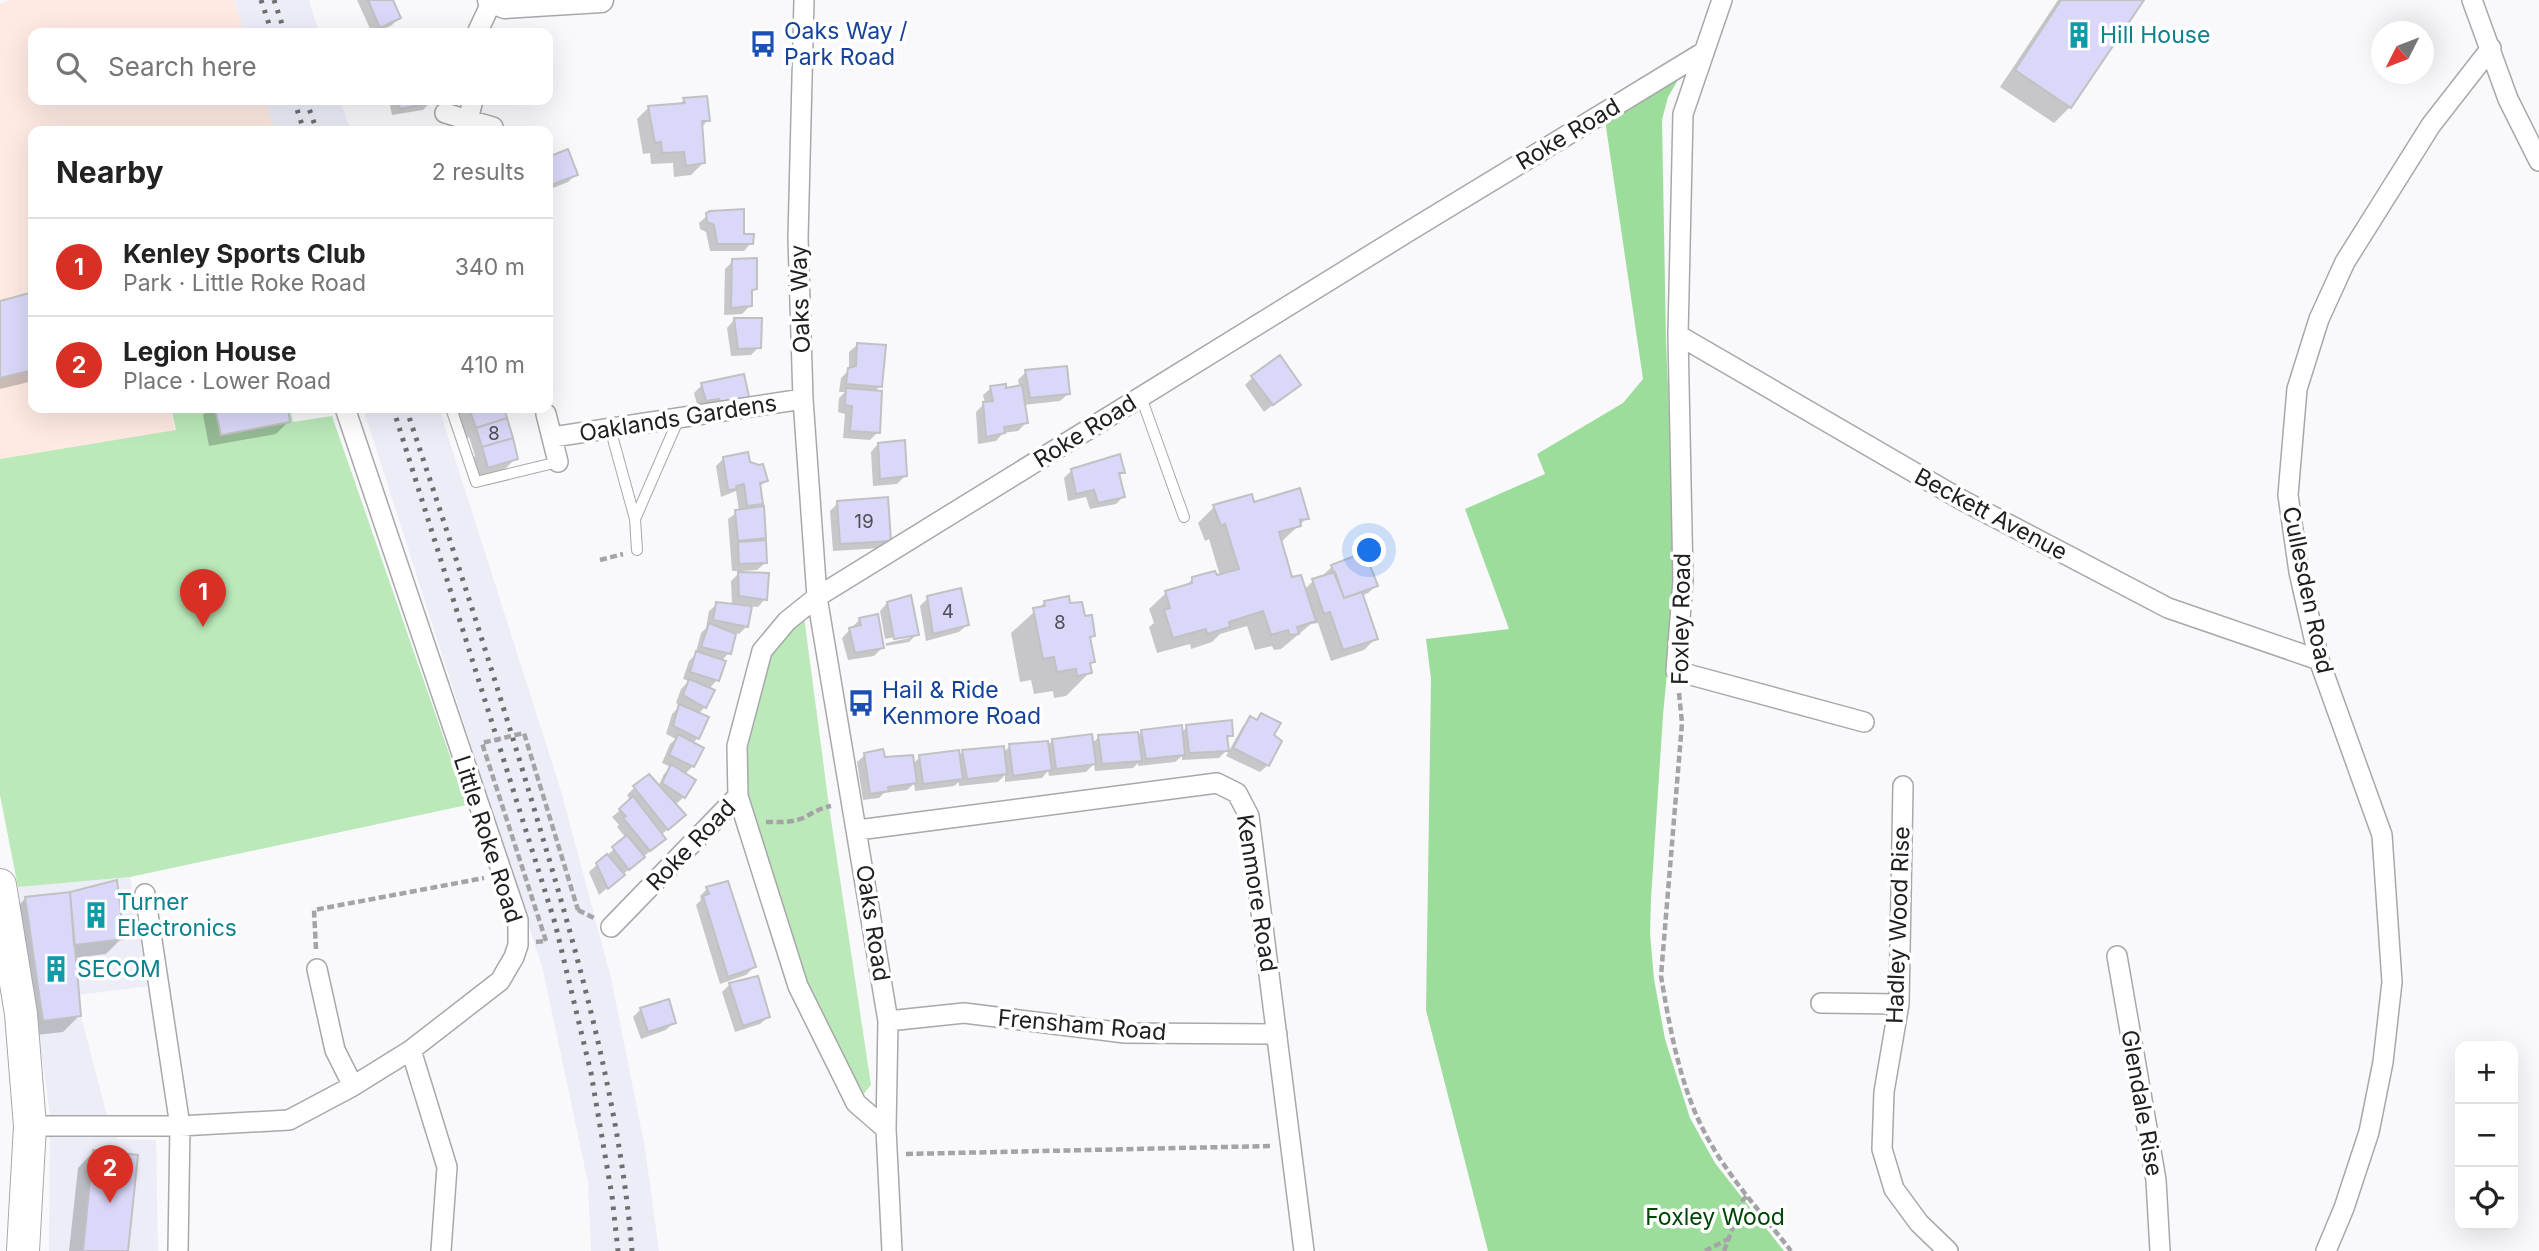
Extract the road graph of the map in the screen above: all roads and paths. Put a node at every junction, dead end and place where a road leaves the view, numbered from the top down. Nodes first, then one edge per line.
1 (491, 0) edge
2 (601, 0) edge
3 (804, 0) edge
4 (1722, 0) edge
5 (2472, 0) edge
6 (479, 28) edge
7 (2491, 48) junction
8 (1702, 53) junction
9 (472, 105) edge
10 (444, 113) dead end
11 (468, 120) junction
12 (490, 126) edge
13 (2539, 161) edge
14 (1678, 335) junction
15 (1141, 397) junction
16 (803, 399) junction
17 (347, 413) edge
18 (453, 413) edge
19 (546, 414) dead end
20 (679, 418) junction
21 (610, 428) junction
22 (553, 437) junction
23 (558, 462) joint
24 (1184, 517) dead end
25 (635, 519) junction
26 (637, 550) joint
27 (600, 560) dead end
28 (817, 597) junction
29 (2319, 660) junction
30 (1676, 671) junction
31 (1864, 722) dead end
32 (1903, 786) dead end
33 (738, 796) junction
34 (829, 806) dead end
35 (786, 823) dead end
36 (858, 830) junction
37 (467, 883) dead end
38 (0, 885) edge
39 (145, 894) dead end
40 (578, 910) dead end
41 (611, 927) dead end
42 (546, 941) dead end
43 (2117, 956) dead end
44 (317, 969) joint
45 (1821, 1003) dead end
46 (1899, 1004) junction
47 (888, 1021) junction
48 (1277, 1034) junction
49 (411, 1050) junction
50 (353, 1086) junction
51 (30, 1126) junction
52 (180, 1126) junction
53 (886, 1129) junction
54 (1291, 1145) junction
55 (887, 1155) junction
56 (1748, 1195) junction
57 (1728, 1238) junction
58 (23, 1251) edge
59 (178, 1251) edge
60 (441, 1251) edge
61 (892, 1251) edge
62 (1304, 1251) edge
63 (1705, 1251) edge
64 (1724, 1251) edge
65 (1791, 1251) edge
66 (1948, 1251) edge
67 (2160, 1251) edge
68 (2326, 1251) edge

1 - 2 street
1 - 6 street
3 - 16 street, Oaks Way
4 - 8 street, Foxley Road
5 - 7 street
7 - 13 street
7 - 29 street, Cullesden Road
8 - 14 street, Foxley Road
8 - 15 street, Roke Road
9 - 11 street
10 - 11 street
11 - 12 street
14 - 29 street, Beckett Avenue
14 - 30 street, Foxley Road
15 - 24 lane
15 - 28 street, Roke Road
16 - 20 street, Oaklands Gardens
16 - 28 street, Oaks Way
17 - 49 street, Little Roke Road
18 - 23 lane
19 - 22 street, Oaklands Gardens
20 - 21 street, Oaklands Gardens
20 - 25 lane
21 - 22 street, Oaklands Gardens
21 - 25 lane
22 - 23 street, Oaklands Gardens
25 - 26 lane
26 - 27 path
28 - 33 street, Roke Road
28 - 36 street, Oaks Road
29 - 68 street, Cullesden Road
30 - 31 street
30 - 56 path, Foxley Road
32 - 46 street, Hadley Wood Rise
33 - 41 street, Roke Road
33 - 53 street
34 - 35 path
36 - 47 street, Oaks Road
36 - 48 street, Kenmore Road
37 - 44 path
38 - 51 highway
39 - 52 street
40 - 42 path, bridge
43 - 67 street, Glendale Rise
44 - 50 street
45 - 46 street
46 - 66 street, Hadley Wood Rise
47 - 48 street, Frensham Road
47 - 53 street, Oaks Road
48 - 54 street, Kenmore Road
49 - 50 street, Little Roke Road
49 - 60 street
50 - 52 street, Little Roke Road
51 - 52 street, Little Roke Road
51 - 58 highway
52 - 59 street
53 - 55 street, Oaks Road
54 - 55 path
54 - 62 street, Kenmore Road
55 - 61 street, Oaks Road
56 - 57 path
56 - 65 path, Foxley Road
57 - 63 path
57 - 64 path

